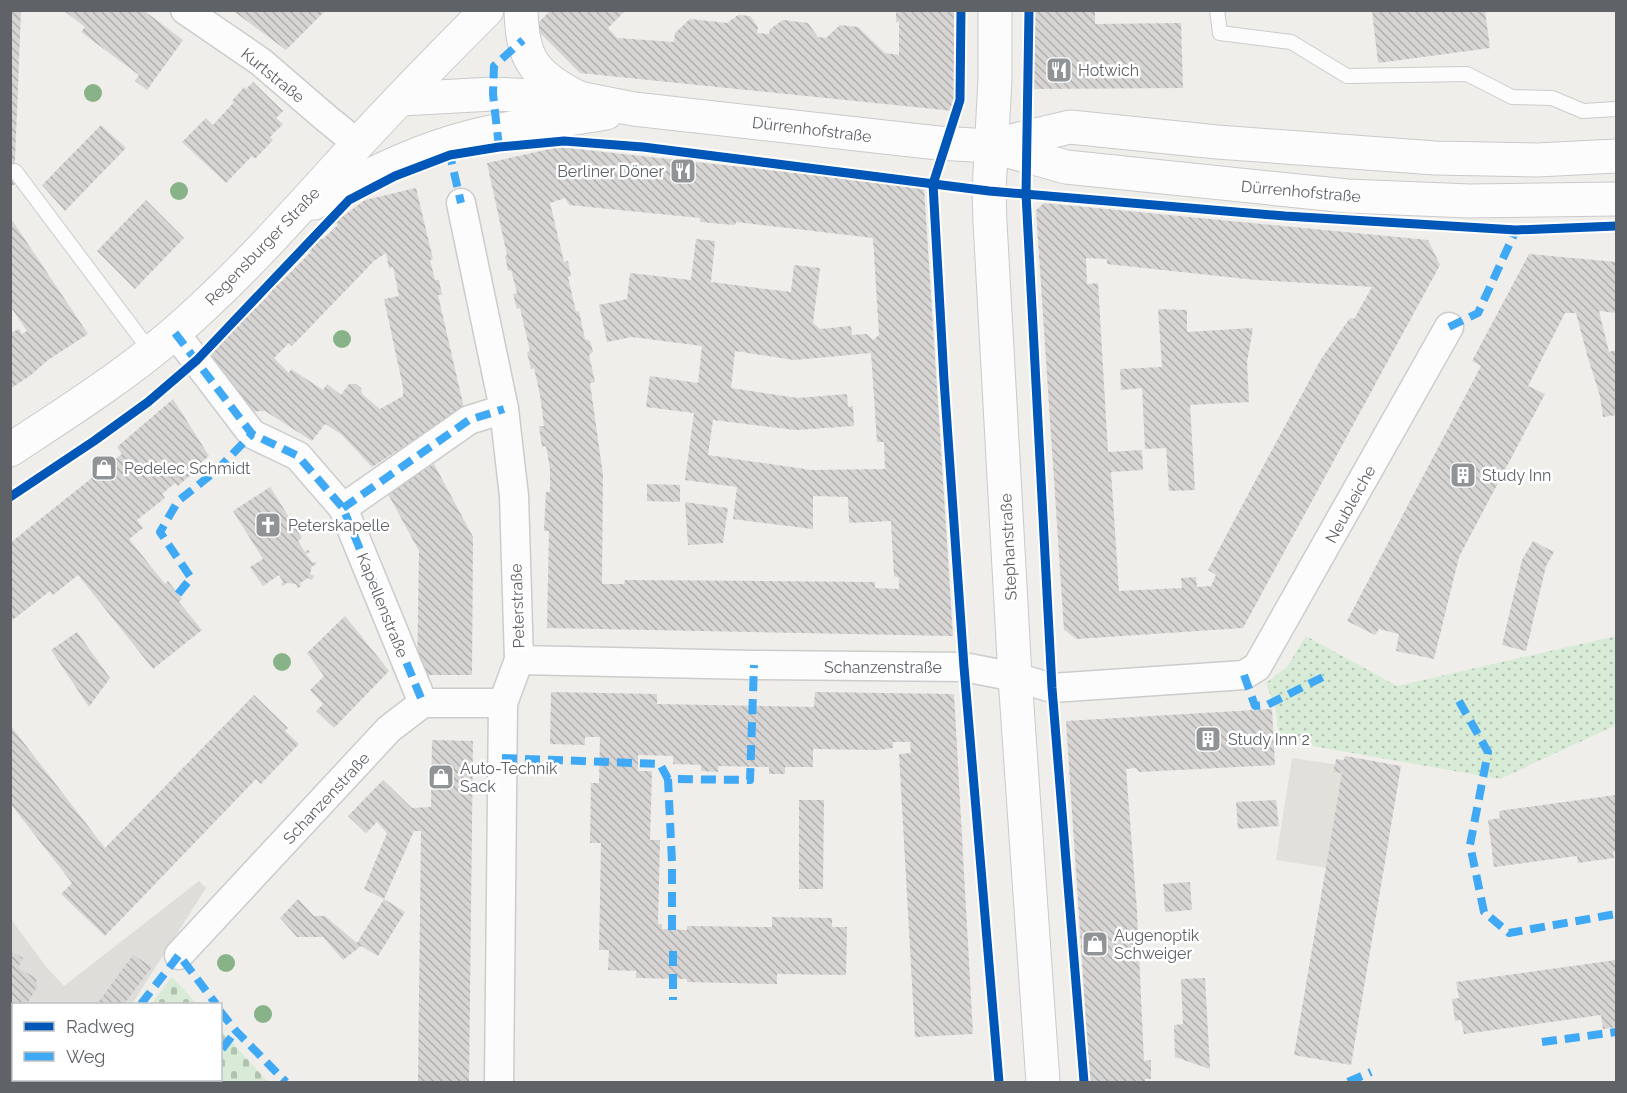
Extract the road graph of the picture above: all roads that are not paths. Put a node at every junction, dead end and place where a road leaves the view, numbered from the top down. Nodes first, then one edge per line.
1 (185, 10) edge
2 (487, 10) edge
3 (521, 10) edge
4 (994, 10) edge
5 (1217, 10) edge
6 (579, 98) junction
7 (401, 99) junction
8 (634, 109) junction
9 (1617, 109) edge
10 (358, 144) junction
11 (990, 146) junction
12 (1617, 156) edge
13 (15, 171) dead end
14 (1617, 199) edge
15 (461, 203) dead end
16 (298, 211) junction
17 (1449, 327) dead end
18 (163, 342) junction
19 (504, 409) junction
20 (10, 450) edge
21 (343, 508) junction
22 (519, 660) junction
23 (1244, 675) joint
24 (1015, 677) junction
25 (423, 703) junction
26 (502, 703) junction
27 (179, 956) dead end
28 (499, 1083) edge
29 (1043, 1083) edge

1 - 10 street, Kurtstraße
2 - 7 main road, Regensburger Straße
3 - 6 main road
4 - 11 main road, Stephanstraße
5 - 9 lane
6 - 7 main road, Dürrenhofstraße
6 - 8 main road, Dürrenhofstraße
7 - 10 main road, Regensburger Straße
8 - 11 main road, Dürrenhofstraße
8 - 16 main road, Dürrenhofstraße
10 - 16 main road, Regensburger Straße
11 - 12 main road, Dürrenhofstraße
11 - 14 main road, Dürrenhofstraße
11 - 24 main road, Stephanstraße
13 - 18 lane
15 - 19 street, Peterstraße
16 - 18 main road, Regensburger Straße
17 - 23 street, Neubleiche
18 - 20 main road, Regensburger Straße
18 - 21 street, Kapellenstraße
19 - 21 street
19 - 22 street, Peterstraße
21 - 25 street, Kapellenstraße
22 - 24 street, Schanzenstraße
22 - 26 street, Peterstraße
23 - 24 street, Schanzenstraße
24 - 29 main road, Stephanstraße
25 - 26 street
25 - 27 street, Schanzenstraße
26 - 28 street, Peterstraße

